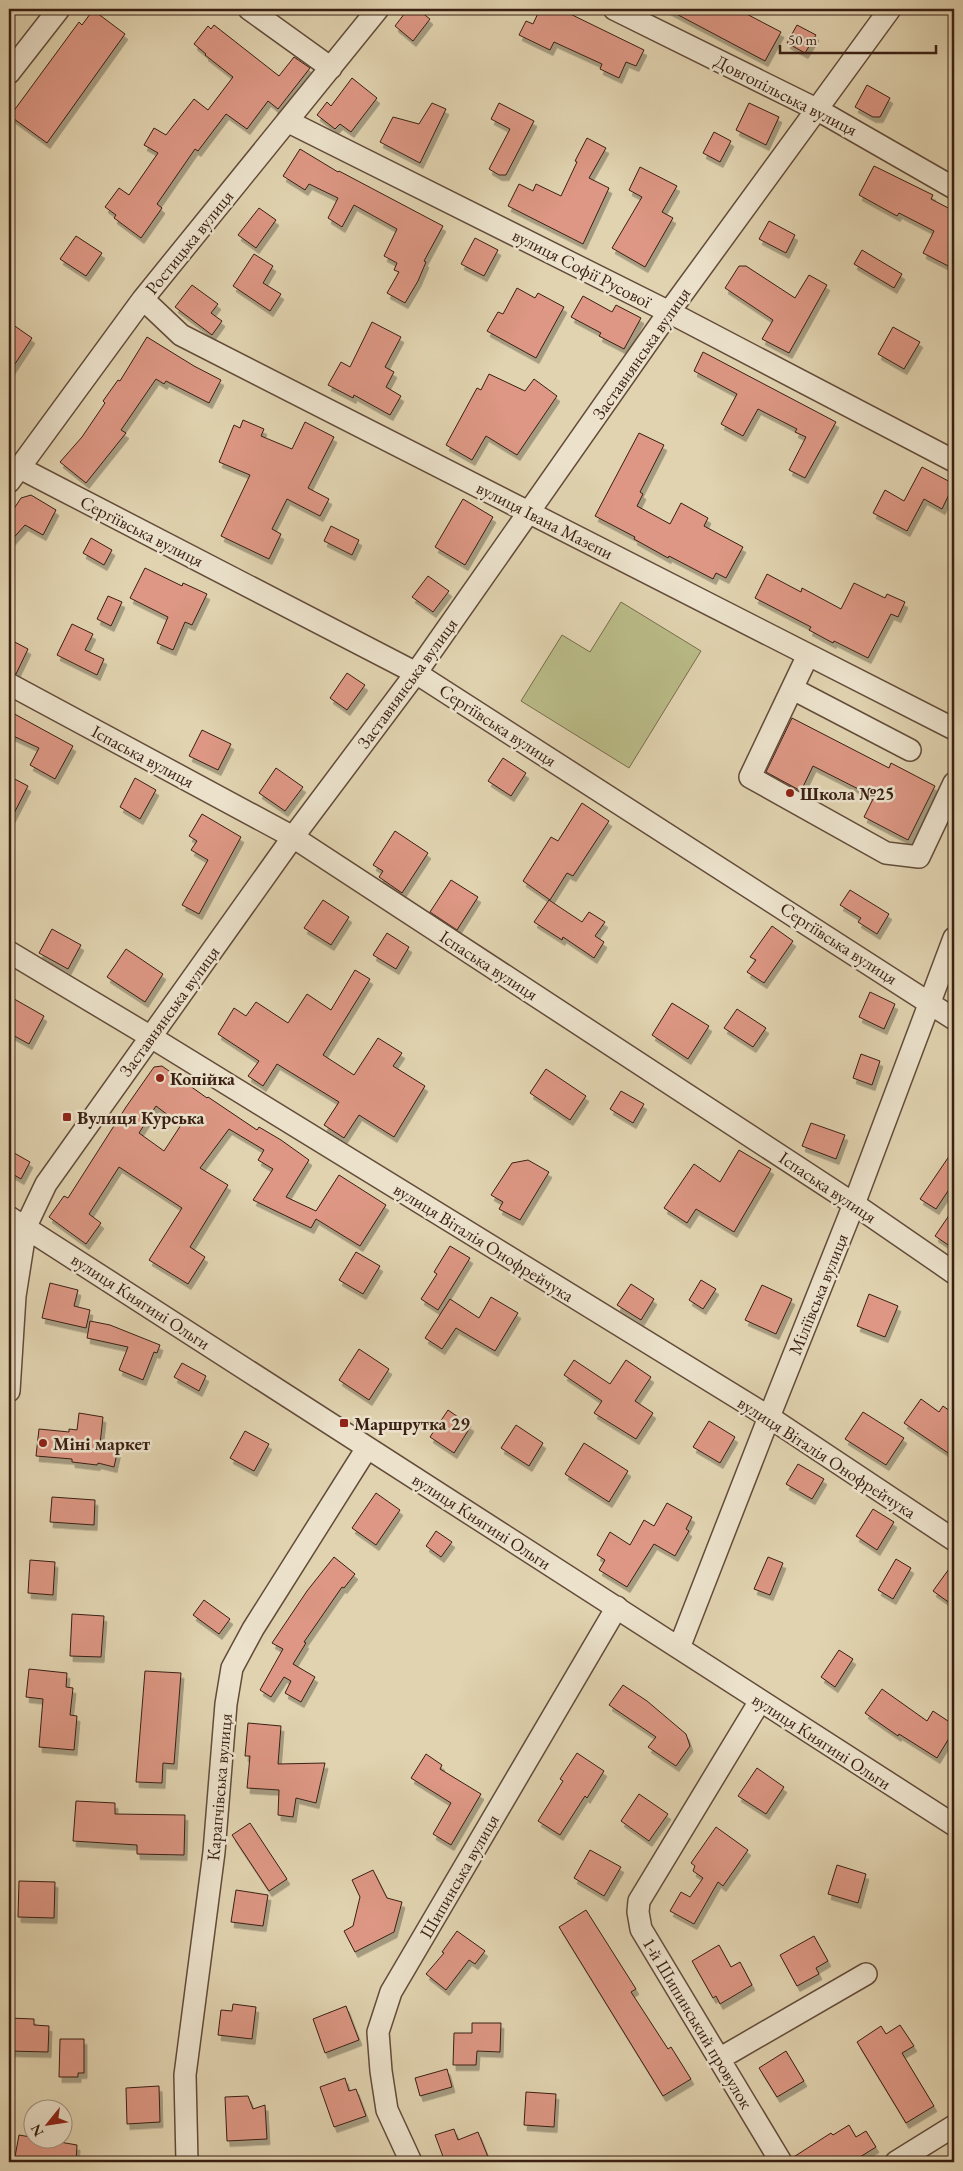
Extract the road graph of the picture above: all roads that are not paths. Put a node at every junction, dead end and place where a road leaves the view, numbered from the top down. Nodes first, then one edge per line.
1 (59, 9) edge
2 (249, 9) edge
3 (378, 9) edge
4 (614, 9) edge
5 (890, 9) edge
6 (330, 68) junction
7 (9, 73) edge
8 (818, 110) junction
9 (287, 121) junction
10 (954, 188) edge
11 (143, 299) junction
12 (669, 312) junction
13 (954, 461) edge
14 (14, 475) edge
15 (529, 511) junction
16 (808, 656) junction
17 (416, 673) junction
18 (9, 684) edge
19 (793, 689) junction
20 (954, 729) edge
21 (910, 750) dead end
22 (954, 783) edge
23 (293, 837) junction
24 (954, 938) edge
25 (9, 952) edge
26 (930, 1002) junction
27 (954, 1018) edge
28 (151, 1036) junction
29 (854, 1204) junction
30 (17, 1222) edge
31 (954, 1273) edge
32 (12, 1296) edge
33 (9, 1391) edge
34 (768, 1417) junction
35 (367, 1448) junction
36 (954, 1540) edge
37 (617, 1607) junction
38 (679, 1648) junction
39 (760, 1701) junction
40 (954, 1826) edge
41 (866, 1974) dead end
42 (719, 2059) junction
43 (954, 2126) edge
44 (186, 2162) edge
45 (410, 2162) edge
46 (781, 2162) edge
47 (896, 2162) edge

1 - 7 street
2 - 6 street
3 - 6 street, Ростицька вулиця
4 - 8 street, Довгопільська вулиця
5 - 8 street, Заставнянська вулиця
6 - 9 street, Ростицька вулиця
8 - 10 street, Довгопільська вулиця
8 - 12 street, Заставнянська вулиця
9 - 11 street, Ростицька вулиця
9 - 12 street, вулиця Софії Русової
11 - 14 street, Ростицька вулиця
11 - 15 street, вулиця Івана Мазепи
12 - 13 street, вулиця Софії Русової
12 - 15 street, Заставнянська вулиця
14 - 17 street, Сергіївська вулиця
15 - 16 street, вулиця Івана Мазепи
15 - 17 street, Заставнянська вулиця
16 - 19 street
16 - 20 street, вулиця Івана Мазепи
17 - 23 street, Заставнянська вулиця
17 - 26 street, Сергіївська вулиця
18 - 23 street, Іспаська вулиця
19 - 21 street
19 - 22 street
23 - 28 street, Заставнянська вулиця
23 - 29 street, Іспаська вулиця
24 - 26 street, Міліївська вулиця
25 - 28 street, вулиця Віталія Онофрейчука
26 - 27 street, Сергіївська вулиця
26 - 29 street, Міліївська вулиця
28 - 30 street, Заставнянська вулиця
28 - 34 street, вулиця Віталія Онофрейчука
29 - 31 street, Іспаська вулиця
29 - 34 street, Міліївська вулиця
30 - 32 street, Заставнянська вулиця
30 - 35 street, вулиця Княгині Ольги
32 - 33 street, Заставнянська вулиця
34 - 36 street, вулиця Віталія Онофрейчука
34 - 38 street, Міліївська вулиця
35 - 37 street, вулиця Княгині Ольги
35 - 44 street, Карапчівська вулиця
37 - 38 street, вулиця Княгині Ольги
37 - 45 street, Шипинська вулиця
38 - 39 street, вулиця Княгині Ольги
39 - 40 street, вулиця Княгині Ольги
39 - 42 street, 1-й Шипинський провулок
41 - 42 street
42 - 46 street, 1-й Шипинський провулок
43 - 47 street

